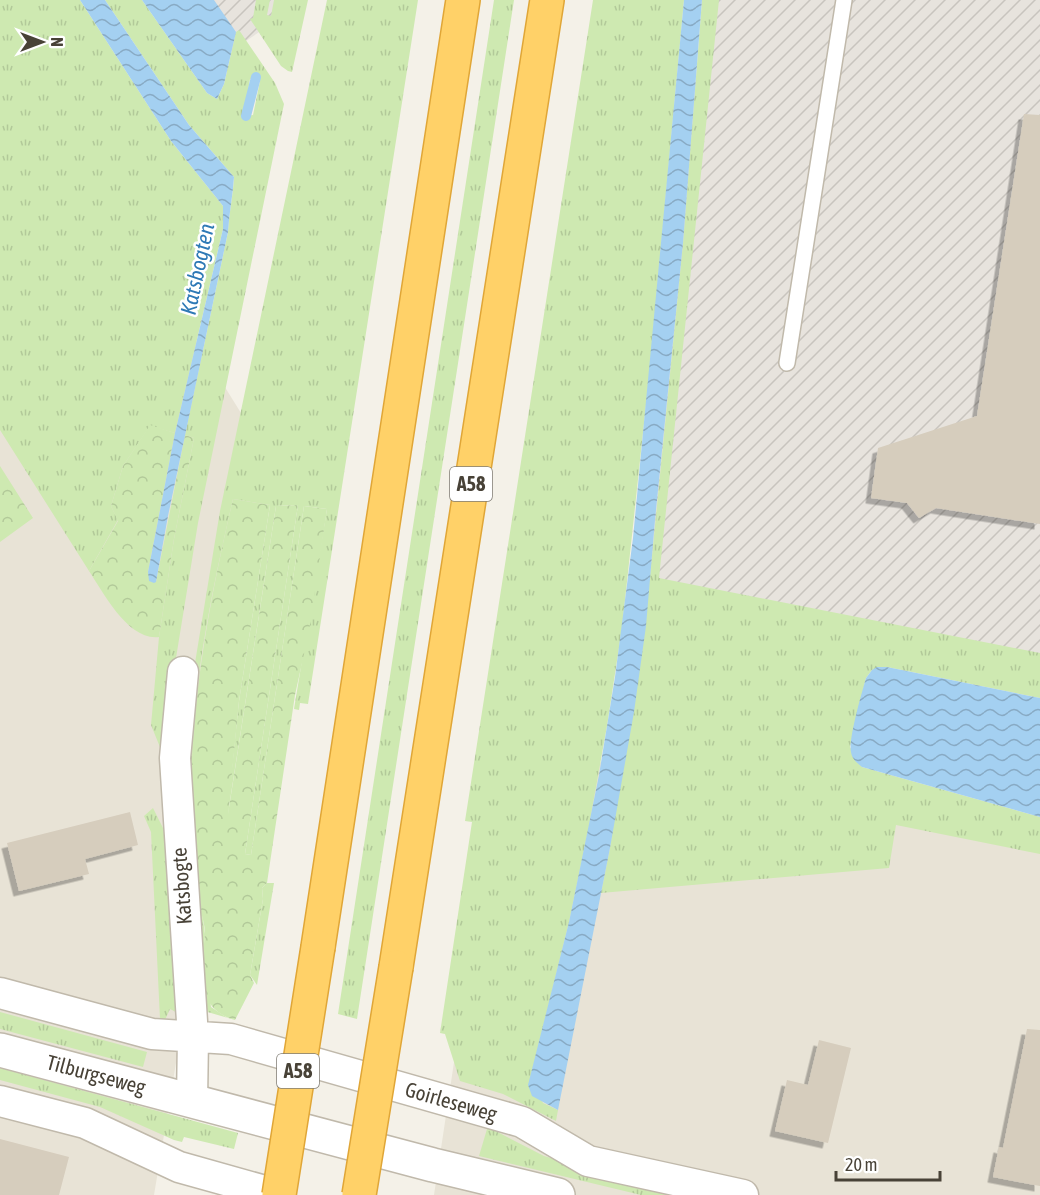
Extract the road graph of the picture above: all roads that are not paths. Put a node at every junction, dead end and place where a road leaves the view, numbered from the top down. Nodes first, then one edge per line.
1 (463, 0) edge
2 (547, 0) edge
3 (844, 0) edge
4 (787, 363) dead end
5 (183, 672) dead end
6 (0, 993) edge
7 (193, 1036) junction
8 (0, 1050) edge
9 (0, 1101) edge
10 (192, 1101) junction
11 (465, 1184) edge
12 (516, 1190) edge
13 (279, 1195) edge
14 (359, 1195) edge
15 (558, 1195) edge
16 (743, 1195) edge

1 - 13 highway, A58, bridge
2 - 14 highway, A58, bridge
3 - 4 lane
5 - 7 street, Katsbogte
6 - 7 street, Goirleseweg
7 - 10 street, Katsbogte
7 - 16 street, Goirleseweg
8 - 10 street, Tilburgseweg
9 - 13 street
10 - 11 street
11 - 12 street
12 - 15 street

